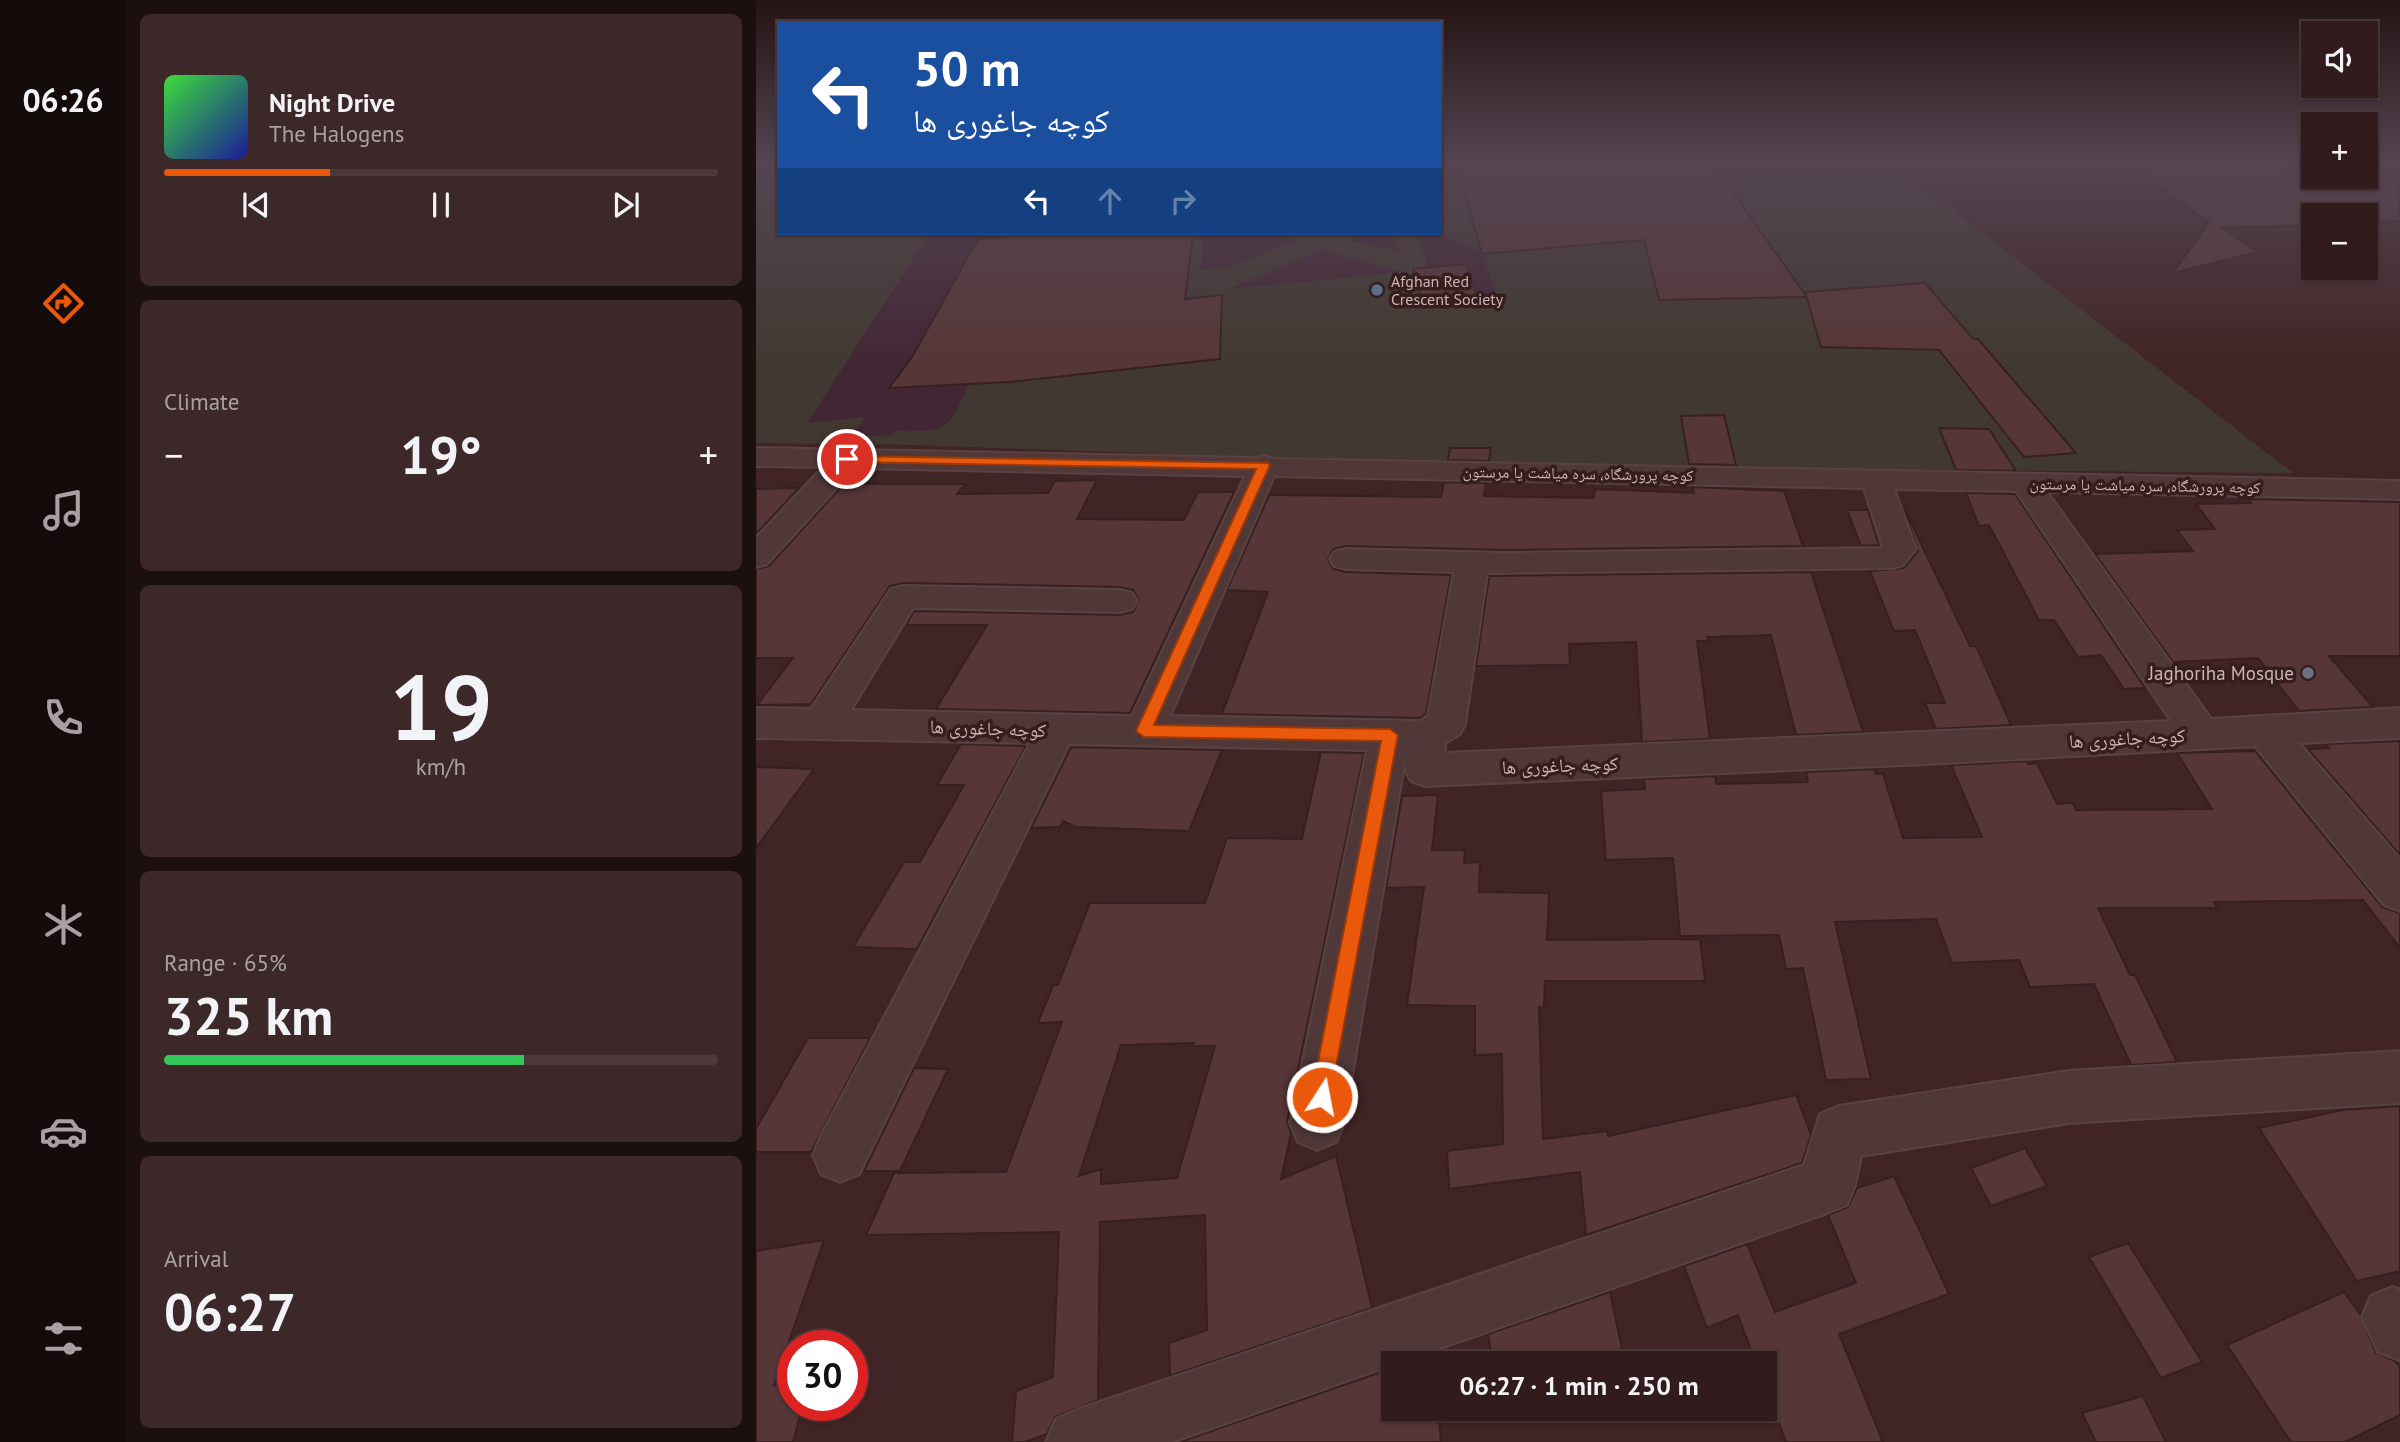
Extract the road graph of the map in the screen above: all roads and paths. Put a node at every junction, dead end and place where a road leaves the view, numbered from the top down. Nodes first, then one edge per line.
1 (756, 457) edge
2 (847, 459) junction
3 (1264, 465) junction
4 (1876, 480) junction
5 (2025, 482) junction
6 (2400, 490) edge
7 (756, 557) edge
8 (1346, 559) dead end
9 (1472, 563) junction
10 (1120, 601) dead end
11 (756, 723) edge
12 (823, 723) junction
13 (2400, 723) edge
14 (1056, 730) junction
15 (2264, 730) junction
16 (1144, 731) junction
17 (2201, 734) junction
18 (1408, 735) junction
19 (2400, 891) edge
20 (2400, 1077) edge
21 (1317, 1123) dead end
22 (840, 1154) dead end
23 (1079, 1442) edge

1 - 2 street, کوچه پرورشگاه، سره میاشت یا مرستون
2 - 3 street, کوچه پرورشگاه، سره میاشت یا مرستون
2 - 7 street
3 - 4 street, کوچه پرورشگاه، سره میاشت یا مرستون
3 - 16 street
4 - 5 street, کوچه پرورشگاه، سره میاشت یا مرستون
4 - 9 street
5 - 6 street, کوچه پرورشگاه، سره میاشت یا مرستون
5 - 17 street
8 - 9 street
9 - 18 street
10 - 12 street
11 - 12 street, کوچه جاغوری ها
12 - 14 street, کوچه جاغوری ها
13 - 15 street, کوچه جاغوری ها
14 - 16 street, کوچه جاغوری ها
14 - 22 street
15 - 17 street, کوچه جاغوری ها
15 - 19 street
16 - 18 street, کوچه جاغوری ها
17 - 18 street, کوچه جاغوری ها
18 - 21 street
20 - 23 street

